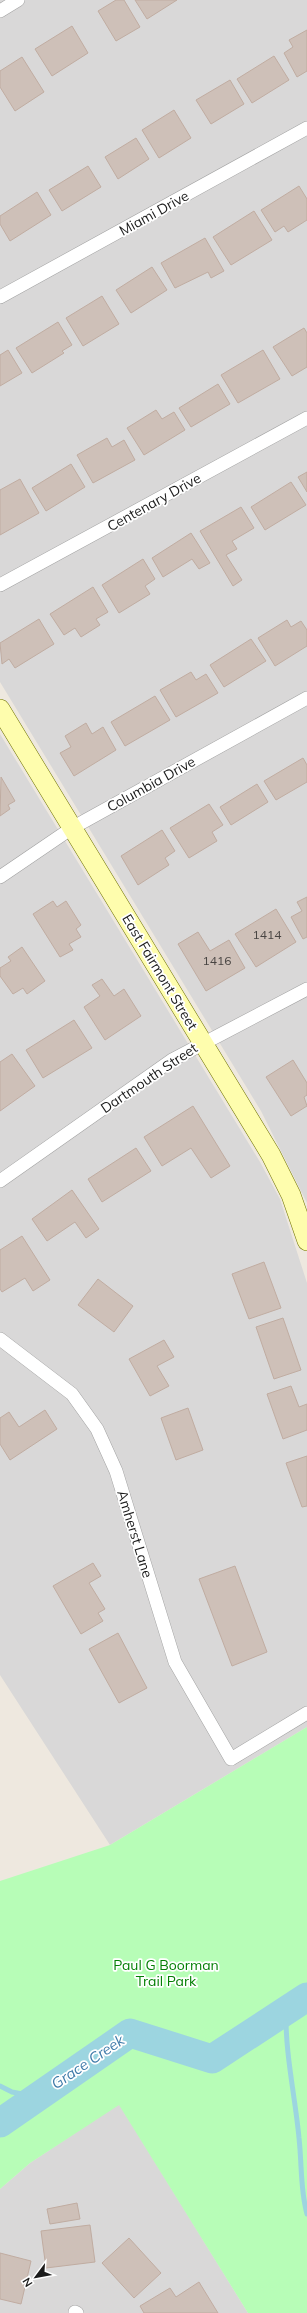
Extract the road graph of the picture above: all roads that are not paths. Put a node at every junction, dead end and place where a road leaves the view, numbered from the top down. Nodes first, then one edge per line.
1 (18, 0) edge
2 (0, 10) edge
3 (307, 128) edge
4 (0, 297) edge
5 (307, 418) edge
6 (0, 586) edge
7 (307, 698) edge
8 (0, 709) edge
9 (72, 828) junction
10 (0, 877) edge
11 (307, 989) edge
12 (203, 1043) junction
13 (0, 1181) edge
14 (307, 1241) edge
15 (0, 1339) edge
16 (307, 1713) edge

1 - 2 street
3 - 4 street, Miami Drive
5 - 6 street, Centenary Drive
7 - 9 street, Columbia Drive
8 - 9 street, East Fairmont Street
9 - 10 street, Columbia Drive
9 - 12 street, East Fairmont Street
11 - 12 street, Dartmouth Street
12 - 13 street, Dartmouth Street
12 - 14 street, East Fairmont Street
15 - 16 street, Amherst Lane

